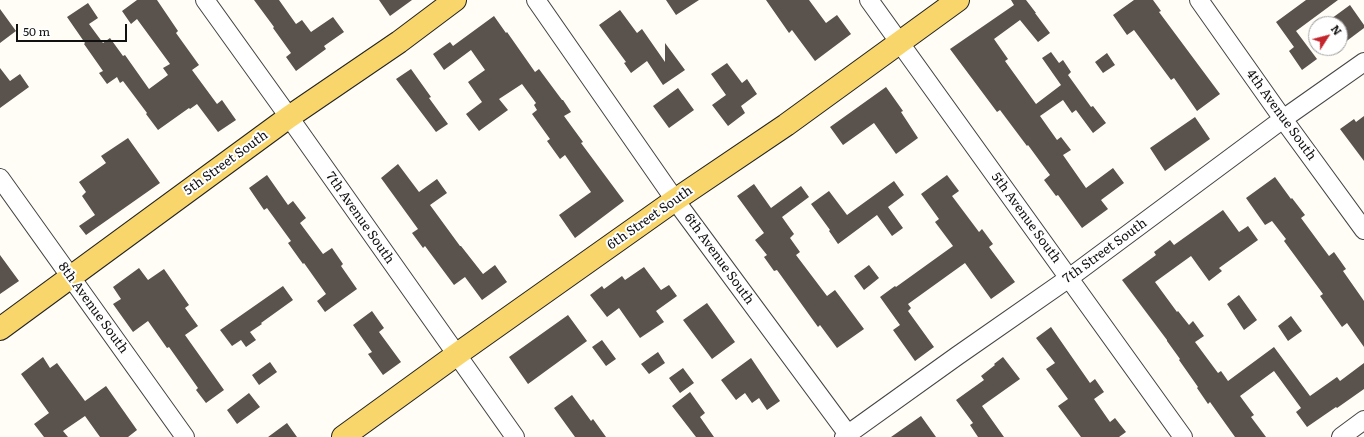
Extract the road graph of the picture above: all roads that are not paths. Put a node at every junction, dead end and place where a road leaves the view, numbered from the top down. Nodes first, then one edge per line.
1 (205, 0) edge
2 (455, 0) edge
3 (536, 0) edge
4 (869, 0) edge
5 (958, 0) edge
6 (1199, 0) edge
7 (900, 43) junction
8 (1364, 62) edge
9 (289, 117) junction
10 (1283, 119) junction
11 (0, 178) edge
12 (675, 200) junction
13 (1364, 230) edge
14 (71, 278) junction
15 (1069, 278) junction
16 (0, 329) edge
17 (456, 355) junction
18 (1364, 420) edge
19 (847, 436) edge
20 (186, 437) edge
21 (343, 437) edge
22 (515, 437) edge
23 (1183, 437) edge
24 (1341, 437) edge

1 - 9 street, 7th Avenue South
2 - 9 main road, 5th Street South
3 - 12 street, 6th Avenue South
4 - 7 street, 5th Avenue South
5 - 7 main road, 6th Street South
6 - 10 street, 4th Avenue South
7 - 12 main road, 6th Street South
7 - 15 street, 5th Avenue South
8 - 10 street, 7th Street South
9 - 14 main road, 5th Street South
9 - 17 street, 7th Avenue South
10 - 13 street, 4th Avenue South
10 - 15 street, 7th Street South
11 - 14 street, 8th Avenue South
12 - 17 main road, 6th Street South
12 - 19 street, 6th Avenue South
14 - 16 main road, 5th Street South
14 - 20 street, 8th Avenue South
15 - 19 street, 7th Street South
15 - 23 street, 5th Avenue South
17 - 21 main road, 6th Street South
17 - 22 street, 7th Avenue South
18 - 24 street

